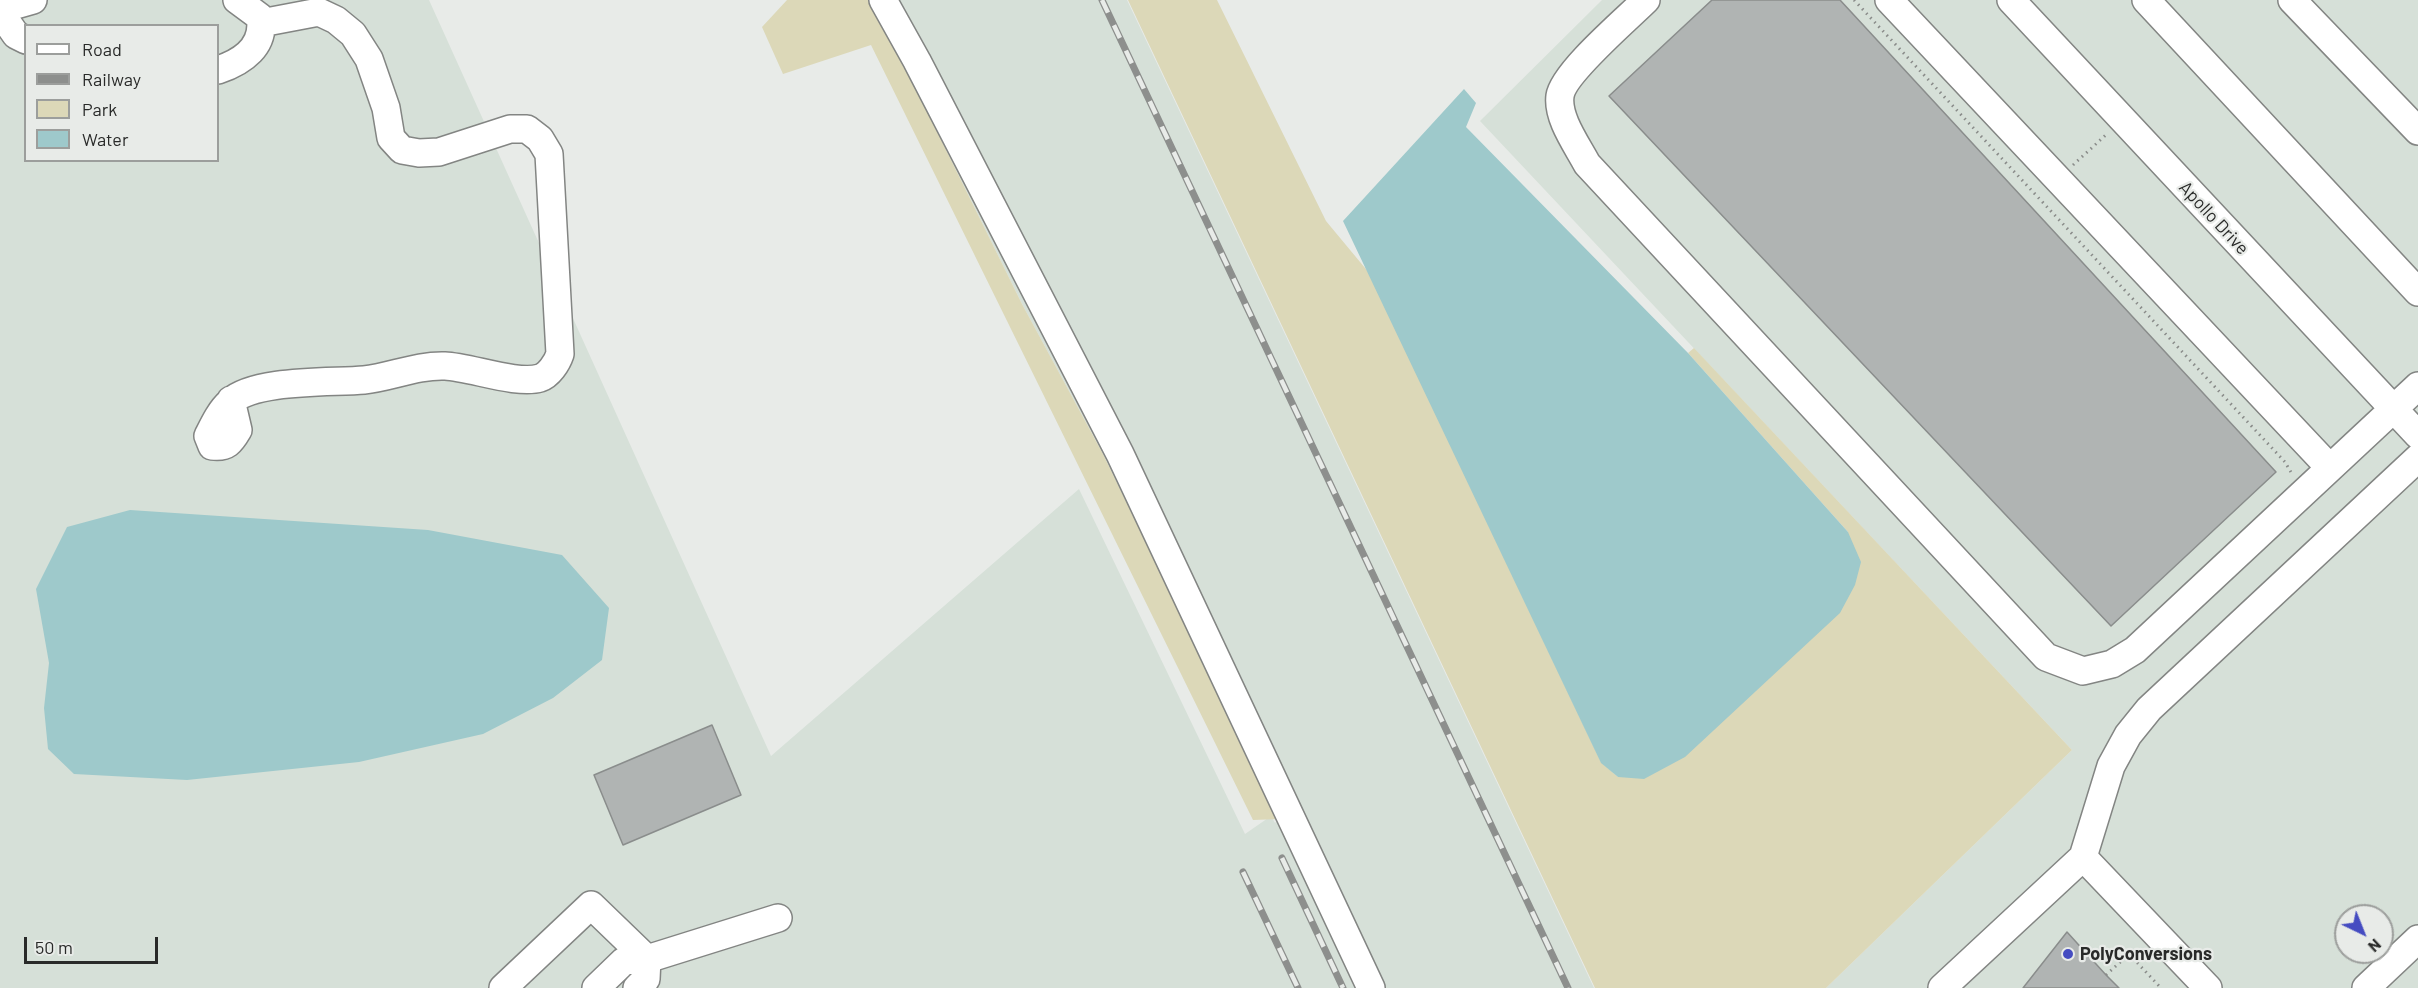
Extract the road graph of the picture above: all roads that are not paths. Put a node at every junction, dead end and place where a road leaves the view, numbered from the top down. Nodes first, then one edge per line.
1 (0, 0) edge
2 (33, 0) edge
3 (237, 0) edge
4 (883, 0) edge
5 (1646, 0) edge
6 (1890, 0) edge
7 (2010, 0) edge
8 (2122, 0) edge
9 (2292, 0) edge
10 (2150, 5) edge
11 (0, 12) edge
12 (261, 23) junction
13 (24, 39) edge
14 (219, 70) edge
15 (2418, 131) edge
16 (2418, 292) edge
17 (2418, 386) edge
18 (231, 400) dead end
19 (2393, 409) junction
20 (2418, 435) edge
21 (2418, 458) edge
22 (2330, 468) junction
23 (2083, 857) junction
24 (778, 918) dead end
25 (2418, 939) edge
26 (647, 959) junction
27 (503, 988) edge
28 (596, 988) edge
29 (637, 988) edge
30 (1371, 988) edge
31 (1942, 988) edge
32 (2208, 988) edge
33 (2366, 988) edge

1 - 2 street
3 - 12 street
4 - 30 street
5 - 22 street
6 - 22 street
7 - 19 street, Apollo Drive
8 - 10 street
9 - 15 street
10 - 16 street
11 - 13 street
12 - 14 street
12 - 18 street
17 - 19 street
19 - 20 street, Apollo Drive
19 - 22 street
21 - 23 street
23 - 31 street
23 - 32 street
24 - 26 street
25 - 33 street
26 - 27 street
26 - 28 street
26 - 29 street

